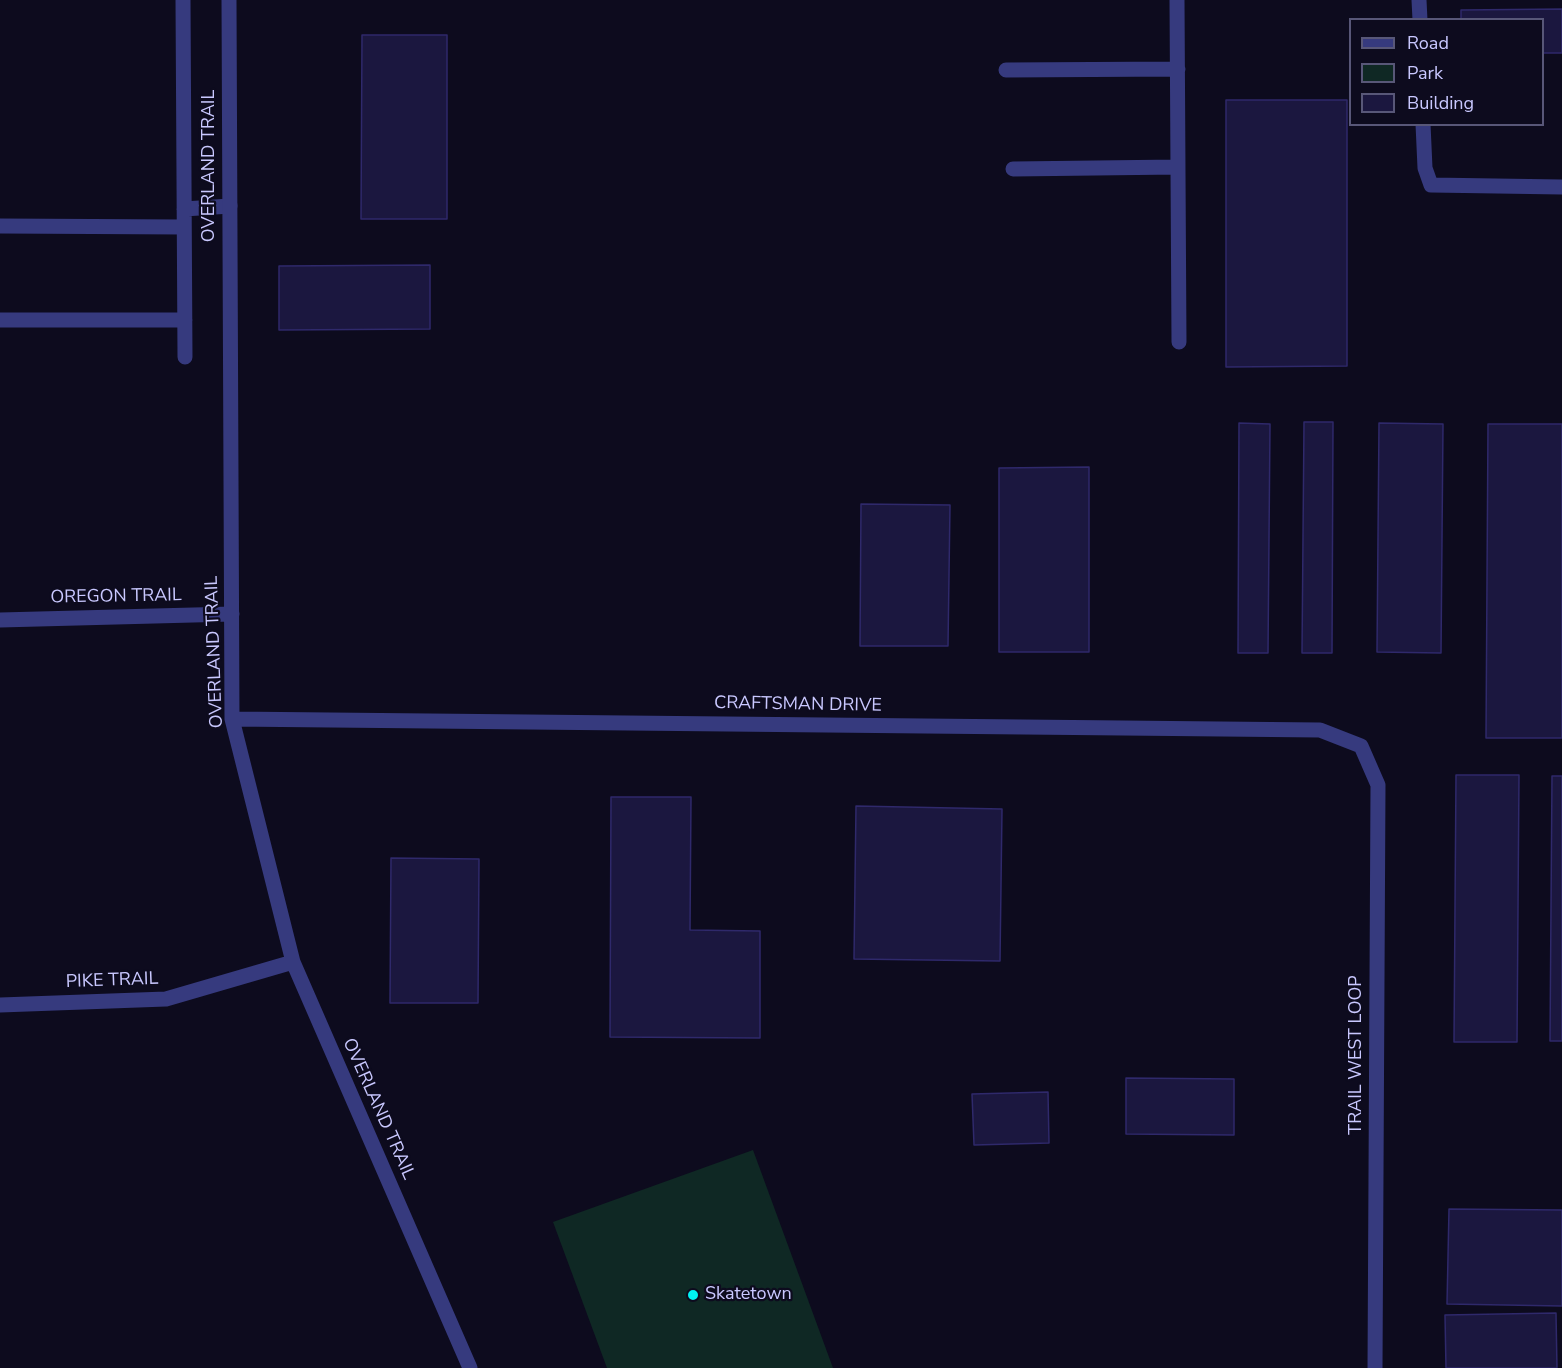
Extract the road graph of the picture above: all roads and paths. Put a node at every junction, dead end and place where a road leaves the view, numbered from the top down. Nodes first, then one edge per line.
1 (183, 0) edge
2 (228, 0) edge
3 (1177, 0) edge
4 (1419, 0) edge
5 (1420, 18) edge
6 (1178, 69) junction
7 (1006, 70) dead end
8 (1423, 126) edge
9 (1178, 167) junction
10 (1013, 169) dead end
11 (1562, 187) edge
12 (230, 206) junction
13 (184, 209) junction
14 (0, 226) edge
15 (184, 227) junction
16 (185, 320) junction
17 (0, 321) edge
18 (1179, 342) dead end
19 (185, 357) dead end
20 (232, 614) junction
21 (0, 620) edge
22 (232, 719) junction
23 (1361, 746) joint
24 (293, 962) junction
25 (0, 1005) edge
26 (470, 1368) edge
27 (1375, 1368) edge

1 - 13 street
2 - 12 street, OVERLAND TRAIL
3 - 6 street
4 - 5 street
6 - 7 street
6 - 9 street
8 - 11 street
9 - 10 street
9 - 18 street
12 - 13 street
12 - 20 street, OVERLAND TRAIL
13 - 15 street
14 - 15 street
15 - 16 street
16 - 17 street
16 - 19 street
20 - 21 street, OREGON TRAIL
20 - 22 street, OVERLAND TRAIL
22 - 23 street, CRAFTSMAN DRIVE
22 - 24 street, OVERLAND TRAIL
23 - 27 street, TRAIL WEST LOOP
24 - 25 street, PIKE TRAIL
24 - 26 street, OVERLAND TRAIL

